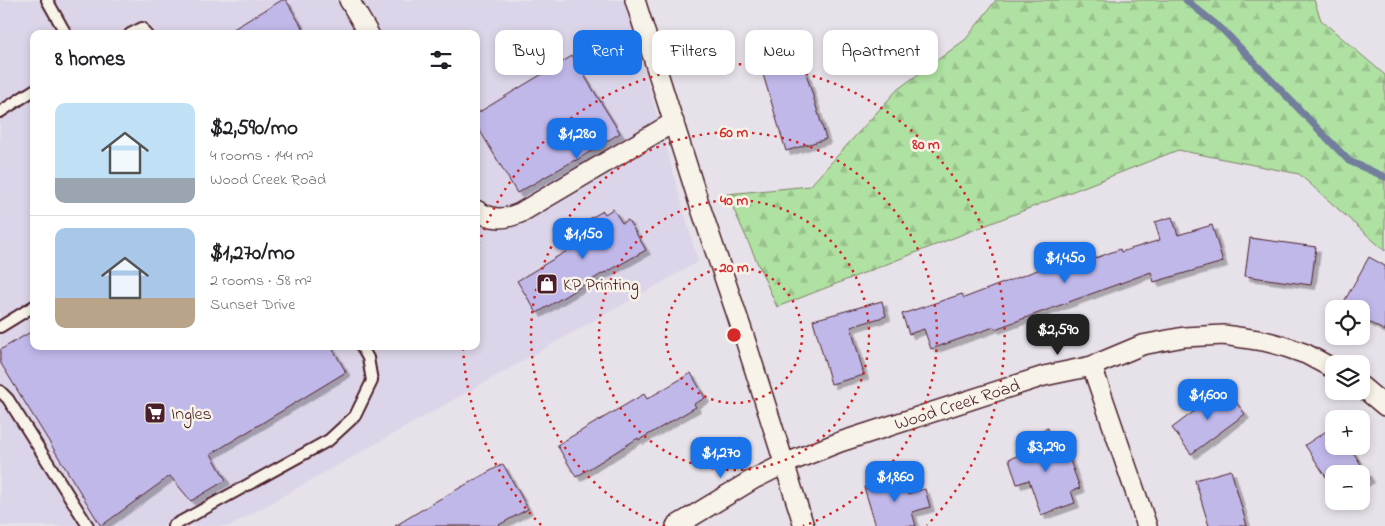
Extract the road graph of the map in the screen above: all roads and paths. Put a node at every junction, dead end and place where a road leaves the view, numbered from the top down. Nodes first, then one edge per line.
1 (47, 0) edge
2 (349, 0) edge
3 (635, 0) edge
4 (64, 30) edge
5 (367, 30) edge
6 (30, 93) edge
7 (0, 112) edge
8 (674, 122) junction
9 (480, 212) edge
10 (30, 308) edge
11 (0, 327) edge
12 (363, 350) edge
13 (1325, 364) edge
14 (1092, 366) junction
15 (0, 391) edge
16 (1370, 394) edge
17 (1385, 406) edge
18 (784, 464) junction
19 (88, 526) edge
20 (173, 526) edge
21 (676, 526) edge
22 (804, 526) edge
23 (1147, 526) edge

1 - 4 lane
2 - 5 street
3 - 8 street
6 - 7 lane
8 - 9 street
8 - 18 street
10 - 11 lane
12 - 20 lane
13 - 14 street, Wood Creek Road
14 - 18 street, Wood Creek Road
14 - 23 street
15 - 19 lane
16 - 17 street
18 - 21 street, Wood Creek Road
18 - 22 street

